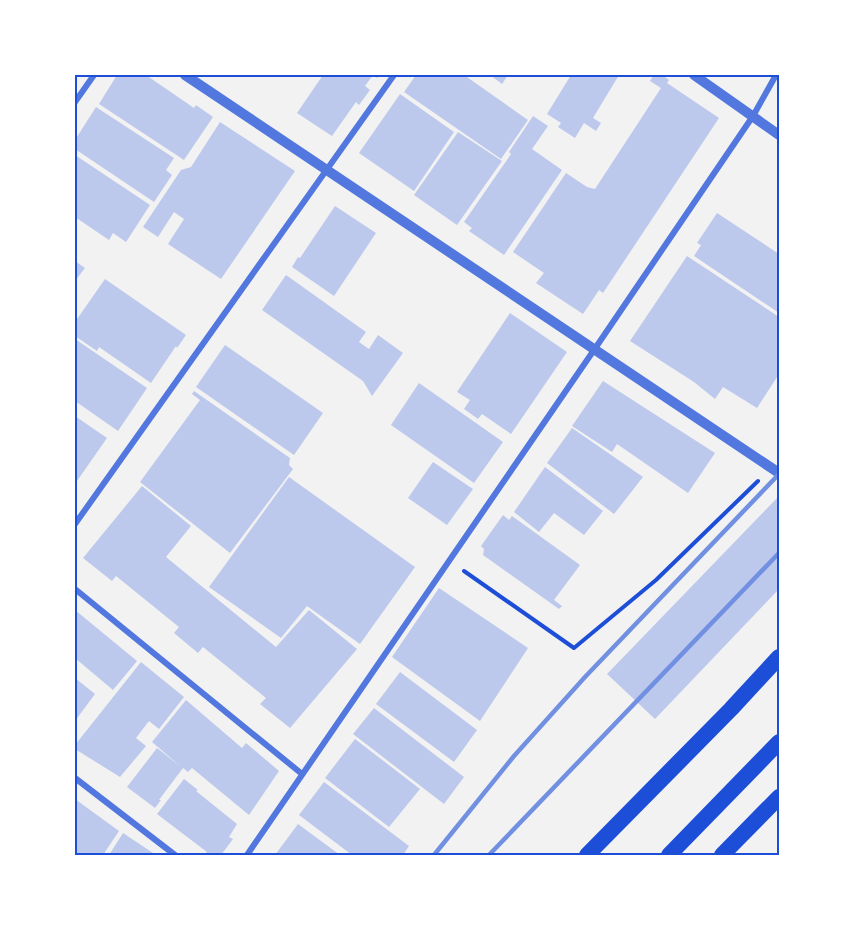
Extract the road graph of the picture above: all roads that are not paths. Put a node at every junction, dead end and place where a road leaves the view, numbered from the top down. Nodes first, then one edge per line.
1 (94, 75) edge
2 (185, 75) edge
3 (394, 75) edge
4 (694, 75) edge
5 (776, 75) edge
6 (75, 102) edge
7 (753, 116) junction
8 (779, 135) edge
9 (327, 171) junction
10 (594, 350) junction
11 (776, 467) edge
12 (75, 524) edge
13 (75, 589) edge
14 (779, 657) edge
15 (779, 742) edge
16 (302, 774) junction
17 (75, 778) edge
18 (779, 797) edge
19 (174, 855) edge
20 (247, 855) edge
21 (587, 855) edge
22 (669, 855) edge
23 (722, 855) edge

1 - 6 street
2 - 9 street
3 - 9 street
4 - 7 street
5 - 7 street
7 - 8 street
7 - 10 street
9 - 10 street
9 - 12 street
10 - 11 street
10 - 16 street
13 - 16 street
14 - 21 highway
15 - 22 highway
16 - 20 street
17 - 19 street
18 - 23 highway

